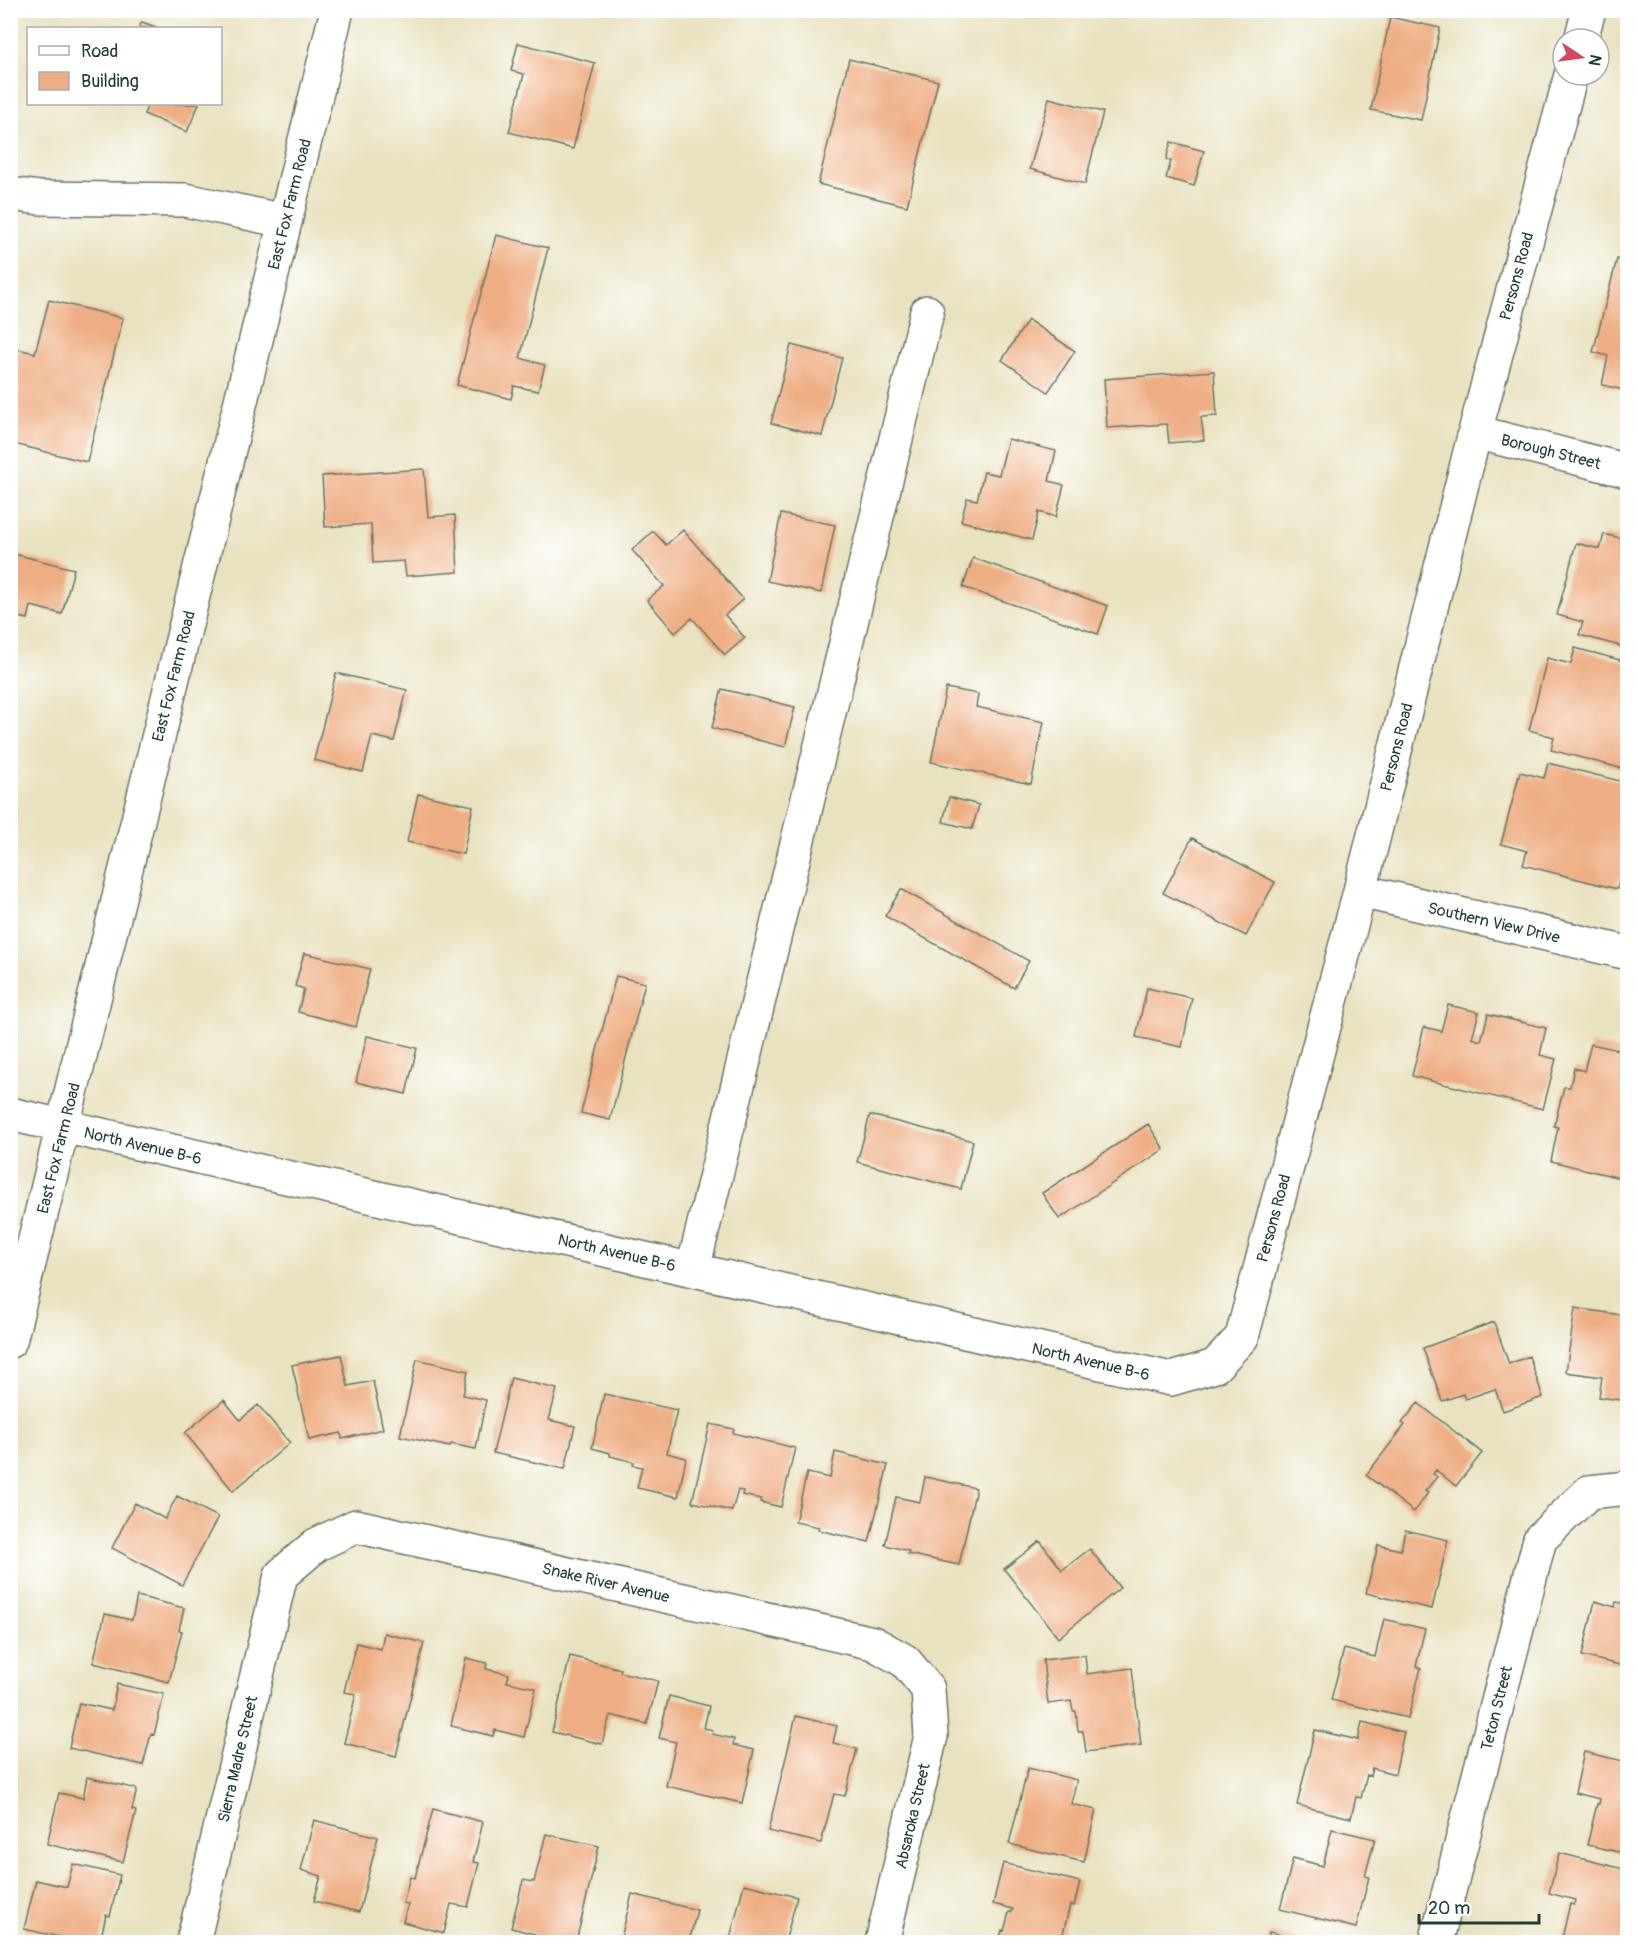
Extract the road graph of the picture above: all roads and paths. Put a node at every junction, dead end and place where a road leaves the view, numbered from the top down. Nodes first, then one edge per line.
1 (337, 10) edge
2 (1589, 10) edge
3 (1584, 27) edge
4 (1568, 87) edge
5 (10, 194) edge
6 (285, 221) junction
7 (927, 312) dead end
8 (1475, 432) junction
9 (1628, 471) edge
10 (1360, 891) junction
11 (1628, 953) edge
12 (10, 1114) edge
13 (63, 1126) junction
14 (693, 1269) junction
15 (10, 1341) edge
16 (1171, 1379) joint
17 (1628, 1488) edge
18 (281, 1575) joint
19 (928, 1689) joint
20 (194, 1942) edge
21 (882, 1942) edge
22 (1436, 1942) edge

1 - 6 street, East Fox Farm Road
2 - 3 street
4 - 8 street, Persons Road
5 - 6 street
6 - 13 street, East Fox Farm Road
7 - 14 street
8 - 9 street, Borough Street
8 - 10 street, Persons Road
10 - 11 street, Southern View Drive
10 - 16 street, Persons Road
12 - 13 street, North Avenue B-6
13 - 14 street, North Avenue B-6
13 - 15 street, East Fox Farm Road
14 - 16 street, North Avenue B-6
17 - 22 street, Teton Street
18 - 19 street, Snake River Avenue
18 - 20 street, Sierra Madre Street
19 - 21 street, Absaroka Street

